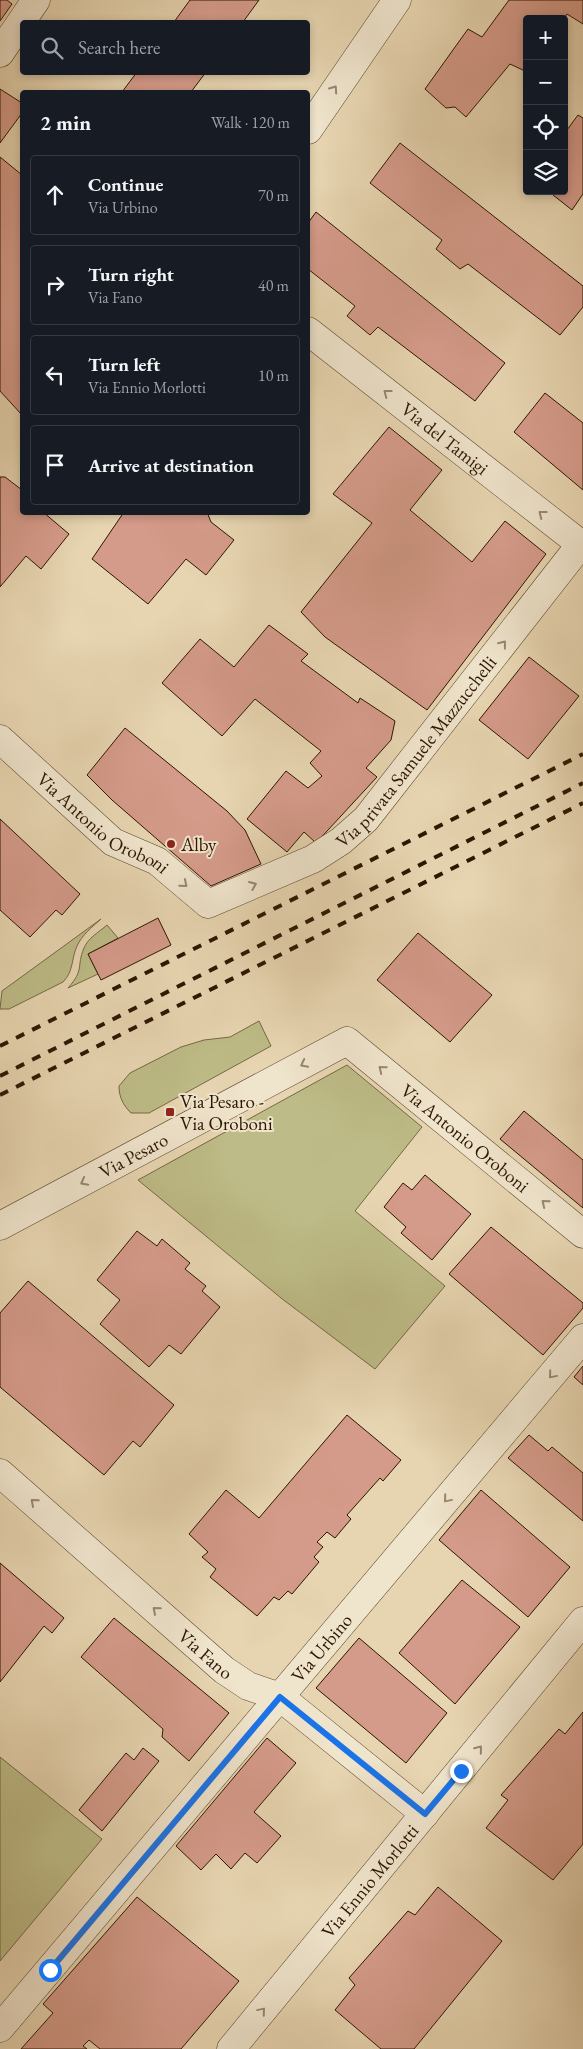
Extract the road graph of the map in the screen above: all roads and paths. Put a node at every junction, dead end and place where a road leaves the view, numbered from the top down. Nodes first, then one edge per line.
1 (36, 0) edge
2 (397, 0) edge
3 (23, 20) edge
4 (20, 24) edge
5 (0, 54) edge
6 (310, 127) edge
7 (310, 333) edge
8 (582, 545) edge
9 (0, 739) edge
10 (208, 904) joint
11 (347, 1041) joint
12 (0, 1226) edge
13 (583, 1234) edge
14 (583, 1338) edge
15 (0, 1472) edge
16 (583, 1621) edge
17 (280, 1697) junction
18 (425, 1814) junction
19 (0, 2028) edge
20 (231, 2049) edge

1 - 3 street
6 -> 2 street
4 - 5 street
8 -> 7 street, Via del Tamigi
10 -> 8 street, Via privata Samuele Mazzucchelli
9 -> 10 street, Via Antonio Oroboni
11 -> 12 street, Via Pesaro
13 -> 11 street, Via Antonio Oroboni
14 -> 17 street, Via Urbino
17 -> 15 street, Via Fano
18 -> 16 street, Via Ennio Morlotti
17 - 18 street, Via Fano
17 - 19 street, Via Urbino
20 -> 18 street, Via Ennio Morlotti

